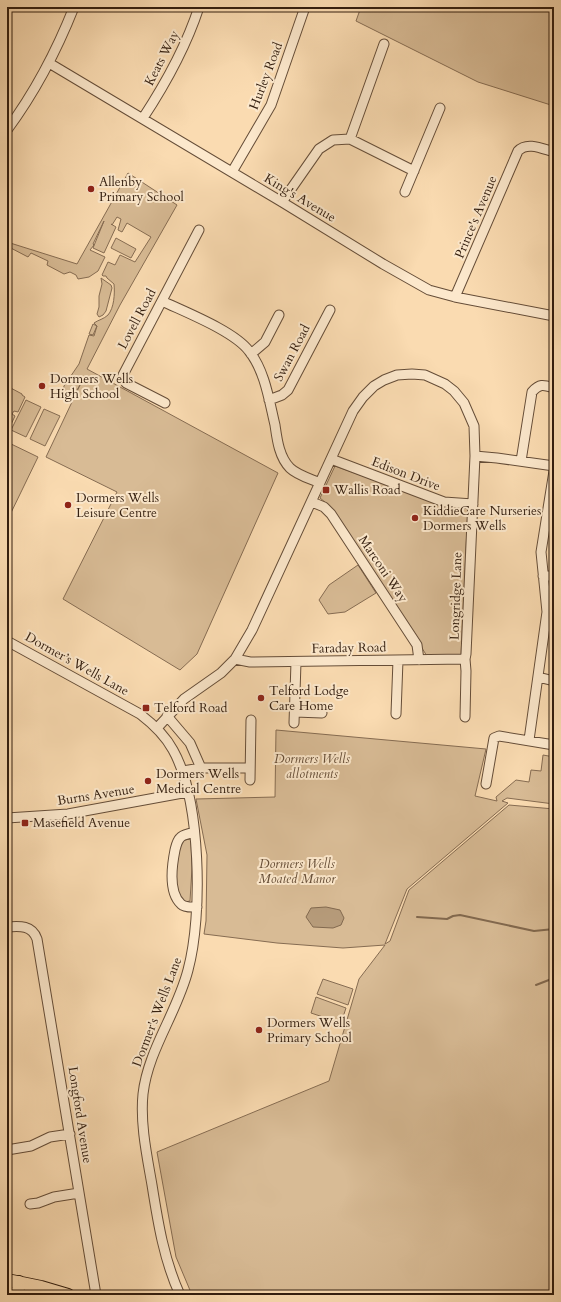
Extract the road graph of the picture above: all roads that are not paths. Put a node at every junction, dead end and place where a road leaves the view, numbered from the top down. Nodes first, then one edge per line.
1 (74, 7) edge
2 (199, 7) edge
3 (305, 7) edge
4 (384, 44) dead end
5 (49, 63) junction
6 (440, 108) dead end
7 (143, 118) junction
8 (7, 130) edge
9 (350, 139) junction
10 (554, 152) edge
11 (414, 171) junction
12 (232, 172) junction
13 (405, 192) dead end
14 (282, 202) junction
15 (199, 230) dead end
16 (455, 297) junction
17 (162, 301) junction
18 (330, 310) dead end
19 (279, 315) dead end
20 (554, 316) edge
21 (252, 354) junction
22 (554, 388) edge
23 (270, 400) junction
24 (165, 403) dead end
25 (475, 456) junction
26 (331, 459) junction
27 (521, 461) junction
28 (554, 466) edge
29 (554, 471) edge
30 (320, 483) junction
31 (312, 502) junction
32 (473, 504) junction
33 (543, 576) junction
34 (554, 576) edge
35 (7, 641) edge
36 (235, 659) junction
37 (464, 659) junction
38 (398, 660) junction
39 (419, 660) junction
40 (296, 662) junction
41 (538, 677) junction
42 (554, 681) edge
43 (294, 712) junction
44 (322, 714) dead end
45 (396, 714) dead end
46 (167, 716) junction
47 (465, 717) dead end
48 (251, 720) dead end
49 (294, 723) dead end
50 (157, 728) junction
51 (529, 740) junction
52 (554, 745) edge
53 (201, 768) junction
54 (250, 768) junction
55 (183, 771) junction
56 (250, 780) dead end
57 (486, 784) dead end
58 (188, 792) junction
59 (7, 818) edge
60 (194, 832) junction
61 (196, 907) junction
62 (7, 926) edge
63 (70, 1134) junction
64 (7, 1150) edge
65 (79, 1193) junction
66 (30, 1204) dead end
67 (7, 1280) edge
68 (19, 1282) junction
69 (16, 1295) edge
70 (68, 1295) edge
71 (96, 1295) edge
72 (180, 1295) edge

1 - 5 street
2 - 7 street, Keats Way
3 - 12 street, Hurley Road
4 - 9 street
5 - 7 street, King's Avenue
5 - 8 street
6 - 11 street
7 - 12 street, King's Avenue
9 - 11 street
9 - 14 street
10 - 16 street, Prince's Avenue
11 - 13 street
12 - 14 street, King's Avenue
14 - 16 street, King's Avenue
15 - 17 street, Lovell Road
16 - 20 street, King's Avenue
17 - 21 street
17 - 24 street, Lovell Road
18 - 23 street, Swan Road
19 - 21 street
21 - 23 street
22 - 27 street
23 - 30 street
25 - 26 street, Longridge Lane
25 - 27 street
25 - 32 street, Longridge Lane
26 - 30 street
26 - 32 street, Edison Drive
27 - 28 street
29 - 33 street
30 - 31 street
31 - 36 street
31 - 39 street, Marconi Way
32 - 37 street, Longridge Lane
33 - 34 street
33 - 41 street
35 - 50 street, Dormer’s Wells Lane
36 - 40 street, Faraday Road
36 - 46 street
37 - 39 street, Faraday Road
37 - 47 street, Longridge Lane
38 - 39 street, Faraday Road
38 - 40 street, Faraday Road
38 - 45 street
40 - 43 street
41 - 42 street
41 - 51 street
43 - 44 street
43 - 49 street
46 - 50 street
46 - 53 street
48 - 54 street
50 - 55 street, Dormer’s Wells Lane
51 - 52 street
51 - 57 street
53 - 54 street
53 - 55 street
54 - 56 street
55 - 58 street, Dormer’s Wells Lane
58 - 59 street, Burns Avenue
58 - 60 street, Dormer’s Wells Lane
60 - 61 street, Dormer’s Wells Lane
60 - 61 street
61 - 72 street, Dormer's Wells Lane
62 - 63 street, Longford Avenue
63 - 64 street
63 - 65 street, Longford Avenue
65 - 66 street
65 - 71 street, Longford Avenue
67 - 68 main road
68 - 69 main road
68 - 70 main road

